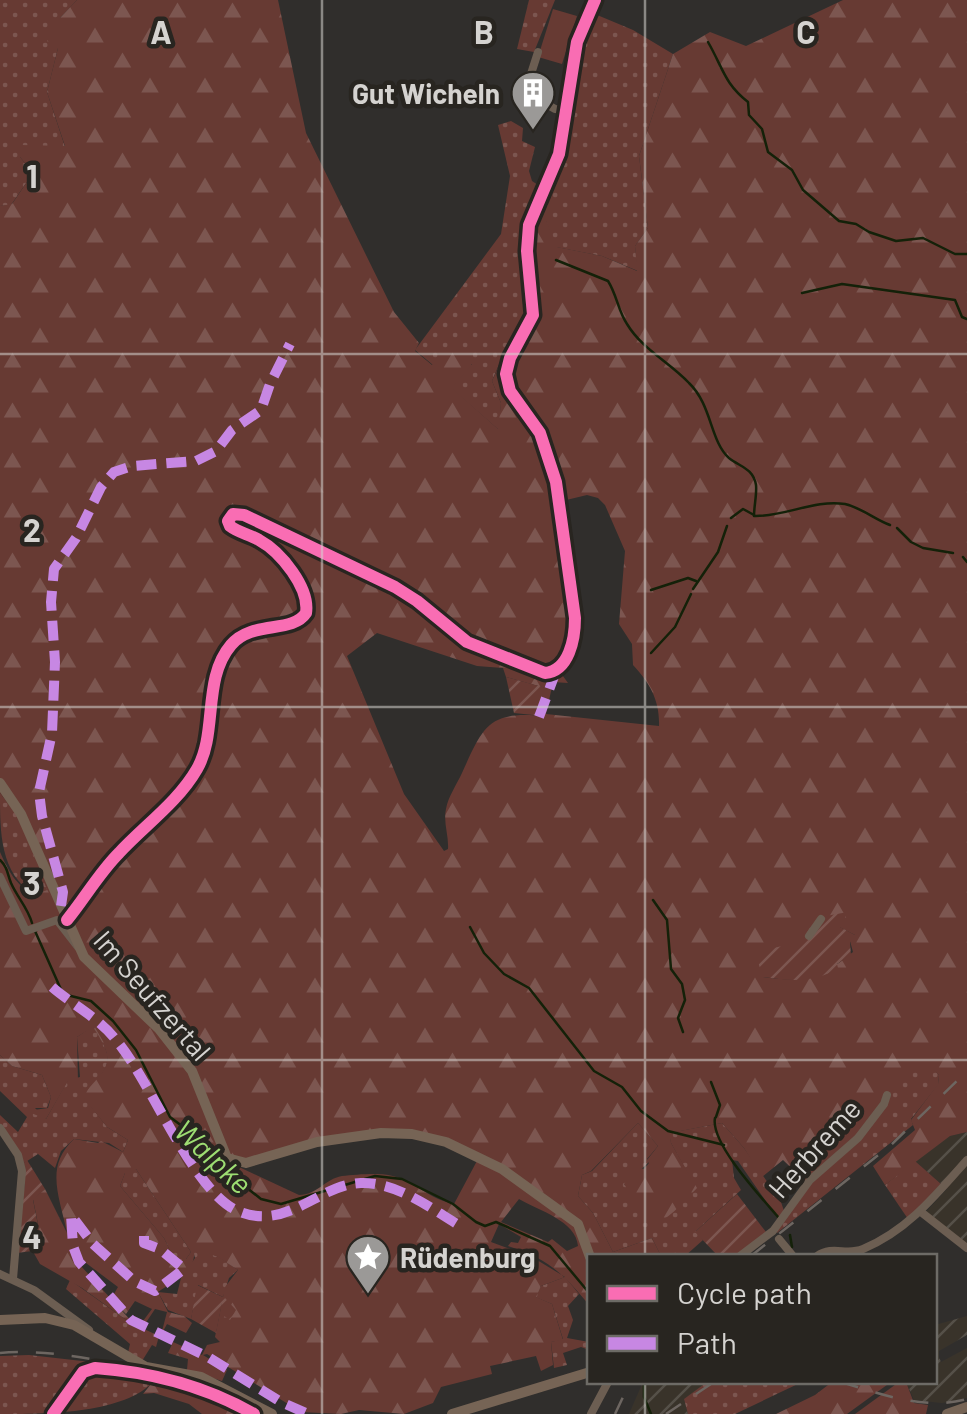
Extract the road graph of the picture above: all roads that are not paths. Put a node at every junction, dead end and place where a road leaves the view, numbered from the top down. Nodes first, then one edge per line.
1 (595, 0) edge
2 (538, 52) dead end
3 (566, 110) junction
4 (0, 782) edge
5 (0, 877) edge
6 (67, 920) junction
7 (821, 920) dead end
8 (809, 936) dead end
9 (78, 947) junction
10 (886, 1094) dead end
11 (0, 1128) edge
12 (967, 1160) edge
13 (921, 1212) junction
14 (776, 1235) junction
15 (967, 1248) edge
16 (589, 1254) edge
17 (743, 1254) edge
18 (791, 1254) edge
19 (821, 1254) edge
20 (856, 1254) edge
21 (0, 1277) edge
22 (13, 1279) junction
23 (28, 1287) junction
24 (0, 1320) edge
25 (75, 1322) junction
26 (587, 1373) edge
27 (607, 1384) edge
28 (967, 1407) edge
29 (272, 1414) edge
30 (452, 1414) edge
31 (591, 1414) edge
32 (948, 1414) edge

1 - 3 street
2 - 3 street
3 - 6 street
4 - 6 main road, Im Seufzertal
5 - 9 street
6 - 9 main road, Im Seufzertal
7 - 8 street
9 - 16 main road, Im Seufzertal
10 - 14 street, Herbreme
11 - 22 street
12 - 13 street
13 - 15 street
13 - 20 street
14 - 17 street, Herbreme
14 - 18 street
19 - 20 street
21 - 22 street
21 - 23 street
22 - 23 street
23 - 25 street
24 - 25 main road
25 - 29 main road
26 - 30 main road
27 - 31 street
28 - 32 main road

